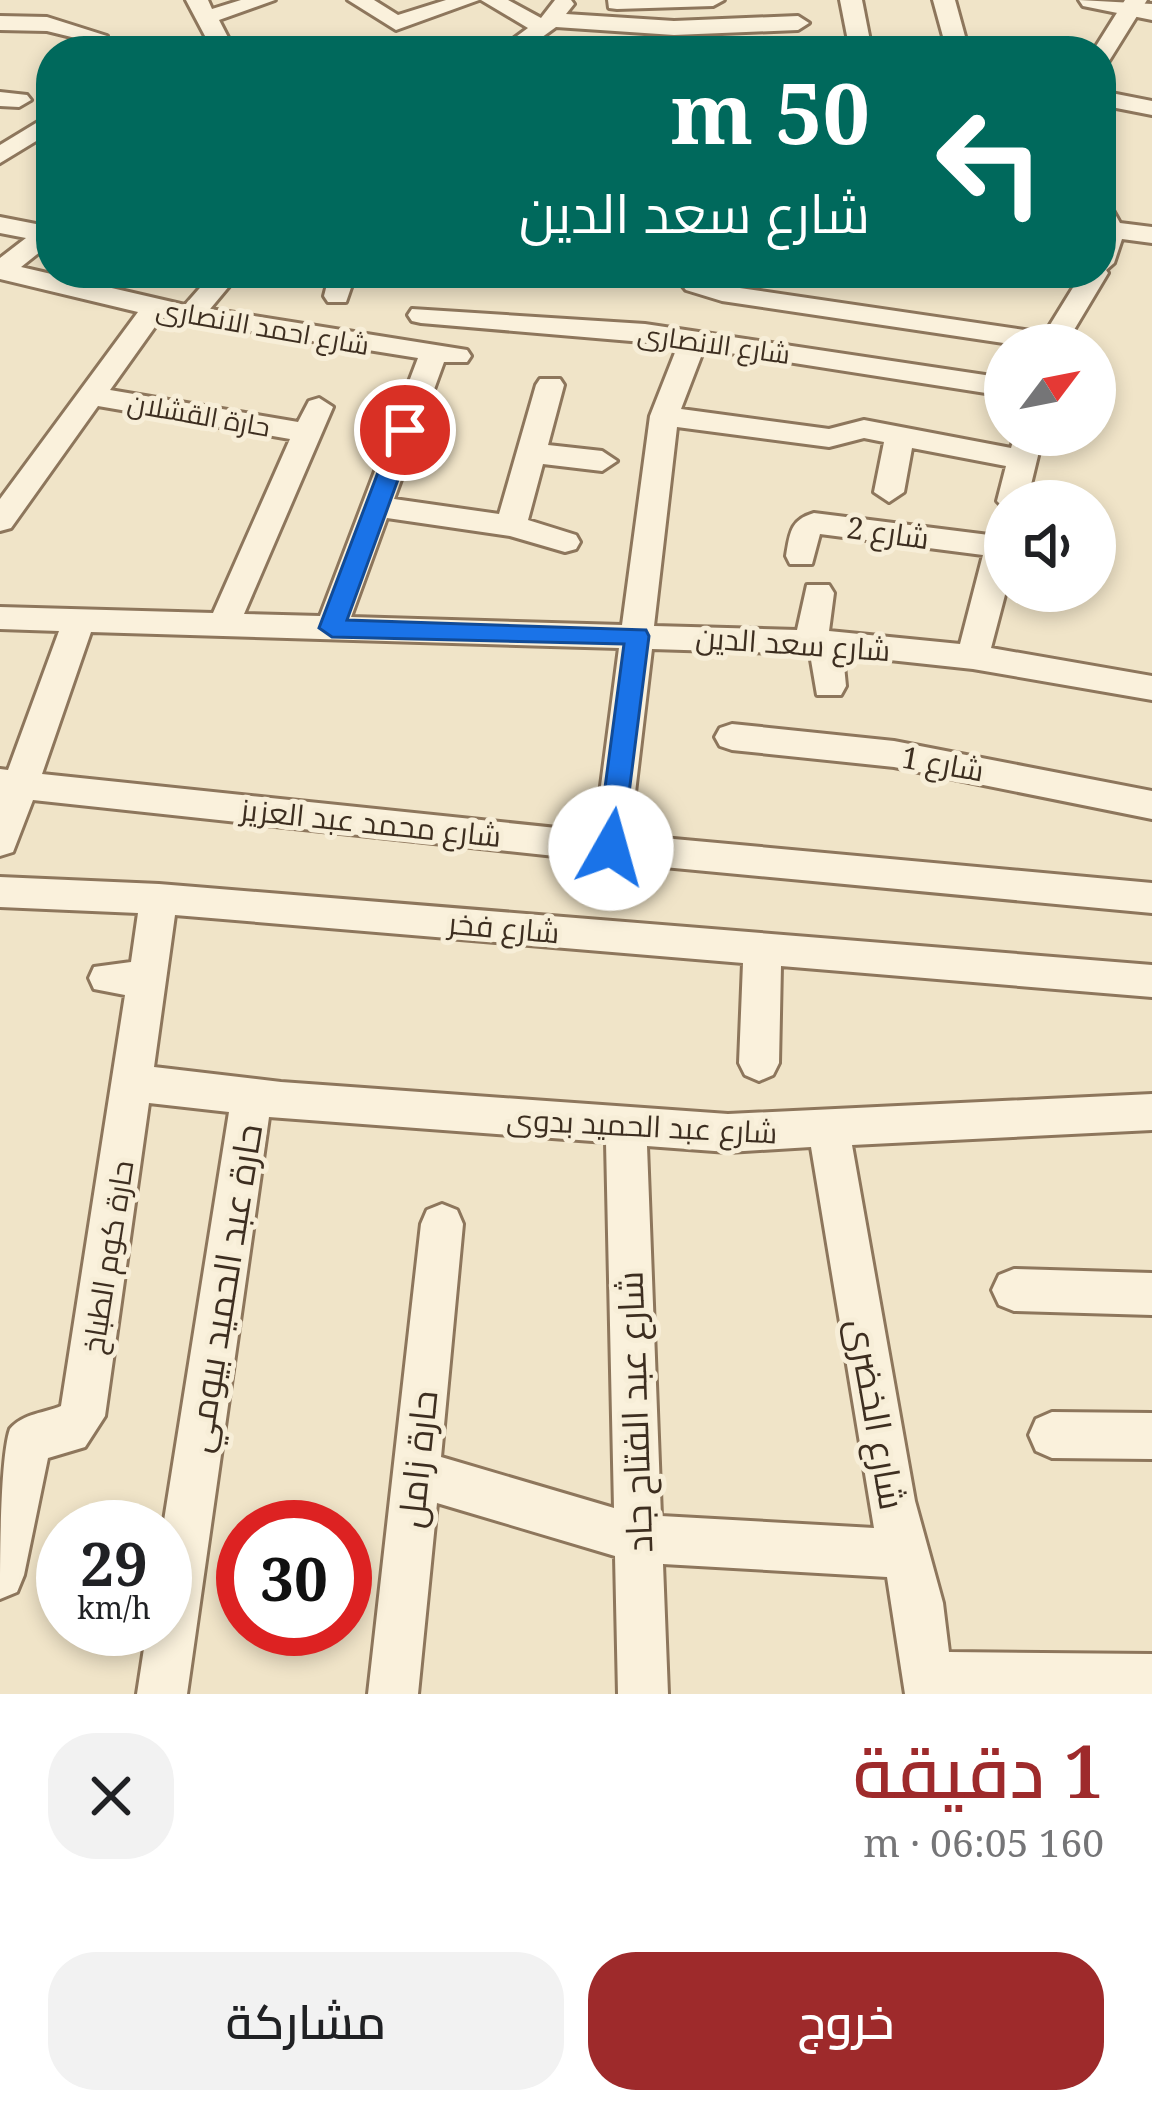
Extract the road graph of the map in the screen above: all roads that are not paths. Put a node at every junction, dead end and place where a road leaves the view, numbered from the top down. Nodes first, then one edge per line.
1 (37, 0) edge
2 (264, 0) edge
3 (359, 0) edge
4 (468, 0) edge
5 (492, 0) edge
6 (713, 0) edge
7 (851, 0) edge
8 (944, 0) edge
9 (1092, 0) edge
10 (1140, 7) edge
11 (200, 9) edge
12 (557, 12) edge
13 (796, 12) edge
14 (4, 14) edge
15 (98, 34) edge
16 (215, 36) edge
17 (527, 36) edge
18 (858, 36) edge
19 (954, 36) edge
20 (1116, 37) edge
21 (1116, 101) edge
22 (1152, 108) edge
23 (36, 131) edge
24 (0, 156) edge
25 (0, 225) edge
26 (1116, 225) edge
27 (36, 229) edge
28 (1152, 235) edge
29 (36, 242) edge
30 (0, 271) edge
31 (36, 280) edge
32 (71, 288) edge
33 (214, 288) edge
34 (707, 288) edge
35 (1086, 288) edge
36 (916, 290) dead end
37 (155, 308) junction
38 (191, 314) junction
39 (421, 315) dead end
40 (910, 321) junction
41 (1063, 324) edge
42 (984, 333) edge
43 (694, 339) junction
44 (984, 384) edge
45 (550, 385) dead end
46 (91, 396) junction
47 (664, 416) junction
48 (900, 436) junction
49 (984, 443) edge
50 (531, 452) junction
51 (602, 461) dead end
52 (889, 492) dead end
53 (377, 506) junction
54 (0, 521) edge
55 (511, 526) junction
56 (984, 537) edge
57 (565, 542) dead end
58 (801, 556) dead end
59 (818, 592) dead end
60 (985, 612) edge
61 (0, 618) edge
62 (79, 620) junction
63 (224, 623) junction
64 (332, 628) junction
65 (637, 636) junction
66 (819, 642) junction
67 (974, 657) junction
68 (829, 686) dead end
69 (1152, 688) edge
70 (732, 736) dead end
71 (10, 784) edge
72 (1152, 805) edge
73 (0, 842) edge
74 (611, 848) junction
75 (0, 892) edge
76 (1152, 898) edge
77 (159, 899) junction
78 (763, 949) junction
79 (1152, 981) edge
80 (759, 1063) dead end
81 (134, 1083) junction
82 (252, 1096) junction
83 (1152, 1112) edge
84 (626, 1129) junction
85 (830, 1132) junction
86 (442, 1224) dead end
87 (1014, 1291) dead end
88 (1152, 1294) edge
89 (1052, 1436) dead end
90 (1152, 1436) edge
91 (416, 1473) junction
92 (638, 1539) junction
93 (904, 1554) junction
94 (0, 1575) edge
95 (1152, 1679) edge
96 (929, 1686) edge
97 (162, 1694) edge
98 (392, 1694) edge
99 (643, 1694) edge

1 - 14 street
2 - 11 street
3 - 4 street
5 - 12 street
6 - 12 street
7 - 18 street
8 - 19 street
9 - 10 street
10 - 20 street
11 - 16 street
12 - 13 street
12 - 17 street
14 - 15 street
21 - 22 street
23 - 24 street
25 - 27 street
26 - 28 street
29 - 30 street
30 - 31 street, شارع احمد الانصارى
32 - 37 street, شارع احمد الانصارى
33 - 38 street
34 - 40 street
35 - 41 street
36 - 40 street
37 - 38 street, شارع احمد الانصارى
37 - 46 street
38 - 53 street, شارع احمد الانصارى
39 - 43 street, شارع الانصارى
40 - 42 street
43 - 44 street, شارع الانصارى
43 - 47 street
45 - 50 street
46 - 54 street
46 - 63 street, حارة القشلان
47 - 48 street
47 - 65 street
48 - 49 street
48 - 52 street
50 - 51 street
50 - 55 street
53 - 55 street
53 - 64 street
55 - 57 street
56 - 58 street, شارع 2
59 - 66 street
60 - 67 street
61 - 62 street, شارع سعد الدين
62 - 63 street, شارع سعد الدين
62 - 71 street
63 - 64 street, شارع سعد الدين
64 - 65 street, شارع سعد الدين
65 - 66 street, شارع سعد الدين
65 - 74 street
66 - 67 street, شارع سعد الدين
66 - 68 street
67 - 69 street, شارع سعد الدين
70 - 72 street, شارع 1
71 - 73 street
71 - 74 street, شارع محمد عبد العزيز
74 - 76 street, شارع محمد عبد العزيز
75 - 77 street, شارع فخر
77 - 78 street, شارع فخر
77 - 81 street, حارة كوم الطباخ
78 - 79 street, شارع فخر
78 - 80 street
81 - 82 street, شارع عبد الحميد بدوى
81 - 94 street, حارة كوم الطباخ
82 - 84 street, شارع عبد الحميد بدوى
82 - 97 street, حارة عبد الحميد بيومي
83 - 85 street, شارع عبد الحميد بدوى
84 - 85 street, شارع عبد الحميد بدوى
84 - 92 street, شارع عبد الفتاح جاد
85 - 93 street, شارع الخضرى
86 - 91 street, حارة زامل
87 - 88 street
89 - 90 street
91 - 92 street
91 - 98 street, حارة زامل
92 - 93 street
92 - 99 street, شارع عبد الفتاح جاد
93 - 96 street, شارع الخضرى
95 - 96 street

